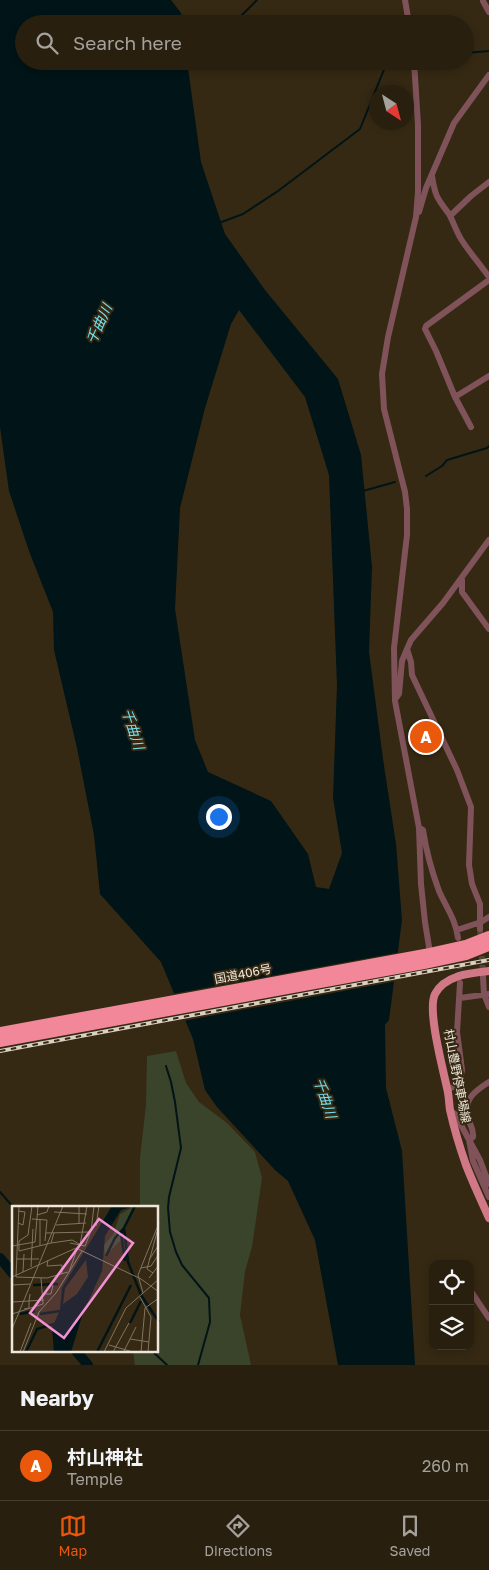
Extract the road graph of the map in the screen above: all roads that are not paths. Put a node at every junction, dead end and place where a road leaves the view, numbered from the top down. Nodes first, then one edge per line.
1 (406, 0) edge
2 (483, 1) edge
3 (489, 12) edge
4 (408, 15) edge
5 (415, 70) edge
6 (489, 75) edge
7 (432, 174) junction
8 (489, 182) edge
9 (450, 216) junction
10 (416, 217) junction
11 (489, 278) edge
12 (489, 376) edge
13 (455, 397) junction
14 (471, 427) dead end
15 (489, 540) edge
16 (462, 579) junction
17 (489, 630) edge
18 (407, 649) junction
19 (395, 701) junction
20 (419, 828) junction
21 (489, 917) edge
22 (480, 925) junction
23 (457, 930) junction
24 (489, 936) edge
25 (458, 938) dead end
26 (489, 946) edge
27 (426, 957) junction
28 (486, 974) edge
29 (460, 983) tunnel mouth
30 (486, 994) edge
31 (460, 998) junction
32 (489, 1006) edge
33 (0, 1032) edge
34 (0, 1042) edge
35 (489, 1082) edge
36 (448, 1090) junction
37 (450, 1110) junction
38 (469, 1140) junction
39 (488, 1173) edge
40 (489, 1184) edge
41 (489, 1197) edge
42 (489, 1218) edge
43 (474, 1296) edge
44 (489, 1318) edge

1 - 4 street
2 - 3 street
5 - 10 street
6 - 7 street
7 - 9 street
7 - 10 street
8 - 9 street
9 - 11 street
10 - 19 street
11 - 13 street
12 - 13 street
13 - 14 street
15 - 16 street
16 - 17 street
16 - 18 street
18 - 19 street
18 - 22 street
19 - 20 street
20 - 23 street
20 - 27 street
21 - 22 street
22 - 23 street
23 - 25 street
24 - 27 highway, 国道406号
26 - 27 highway, 国道406号
27 - 33 highway, 国道406号
27 - 34 highway, 国道406号
28 - 30 street
28 - 36 main road, 村山豊野停車場線
29 - 31 street
30 - 31 street
30 - 32 street
31 - 36 street
35 - 38 street
36 - 37 main road, 村山豊野停車場線
37 - 38 street
37 - 42 main road, 村山豊野停車場線
38 - 39 street
38 - 41 street
39 - 40 street
43 - 44 street

